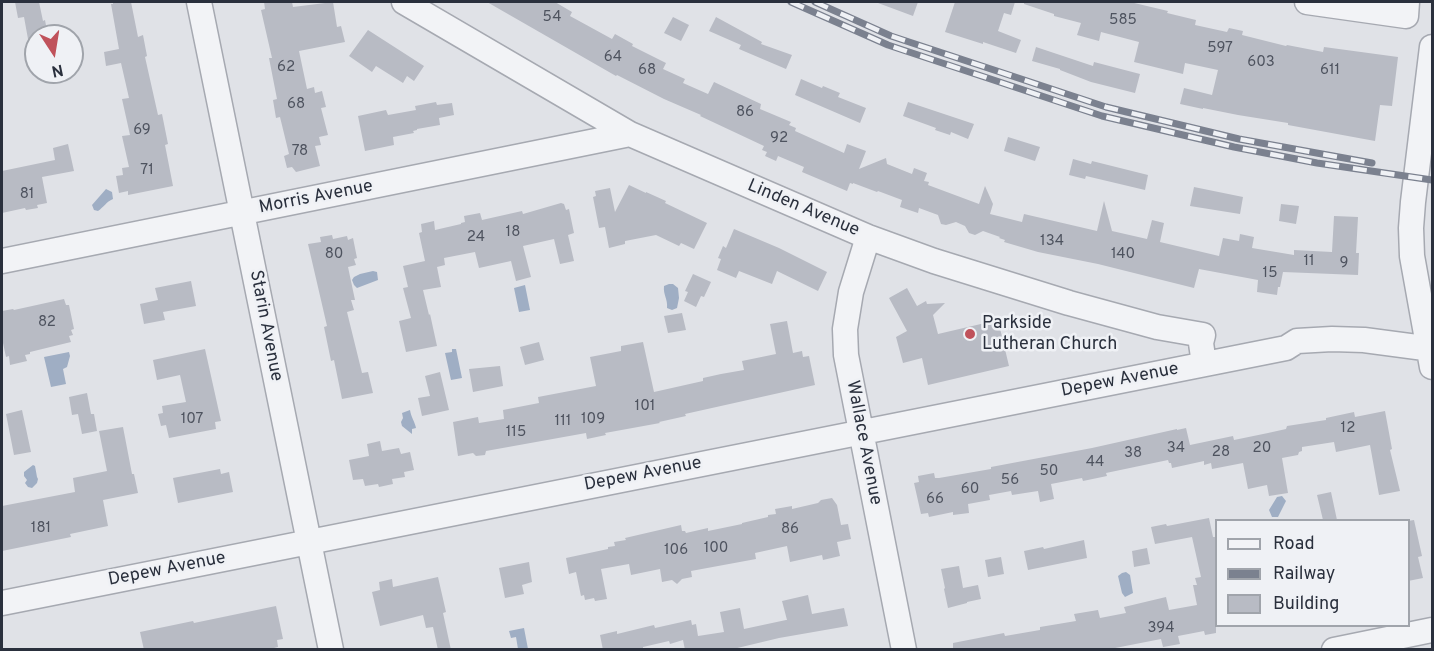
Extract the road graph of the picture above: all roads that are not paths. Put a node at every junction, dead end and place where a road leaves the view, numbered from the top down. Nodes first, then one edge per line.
1 (199, 2) edge
2 (404, 2) edge
3 (1306, 2) edge
4 (1407, 2) edge
5 (1432, 47) edge
6 (630, 134) junction
7 (242, 213) junction
8 (868, 237) junction
9 (2, 261) edge
10 (1432, 357) edge
11 (1203, 364) junction
12 (861, 432) junction
13 (309, 542) junction
14 (2, 603) edge
15 (1432, 630) edge
16 (331, 650) edge
17 (904, 650) edge
18 (1334, 650) edge

1 - 7 street, Starin Avenue
2 - 6 street, Linden Avenue
3 - 4 street
5 - 10 street
6 - 7 street, Morris Avenue
6 - 8 street, Linden Avenue
7 - 9 street, Morris Avenue
7 - 13 street, Starin Avenue
8 - 11 street, Linden Avenue
8 - 12 street, Wallace Avenue
10 - 11 street, Depew Avenue
11 - 12 street, Depew Avenue
12 - 13 street, Depew Avenue
12 - 17 street, Wallace Avenue
13 - 14 street, Depew Avenue
13 - 16 street, Starin Avenue
15 - 18 street

